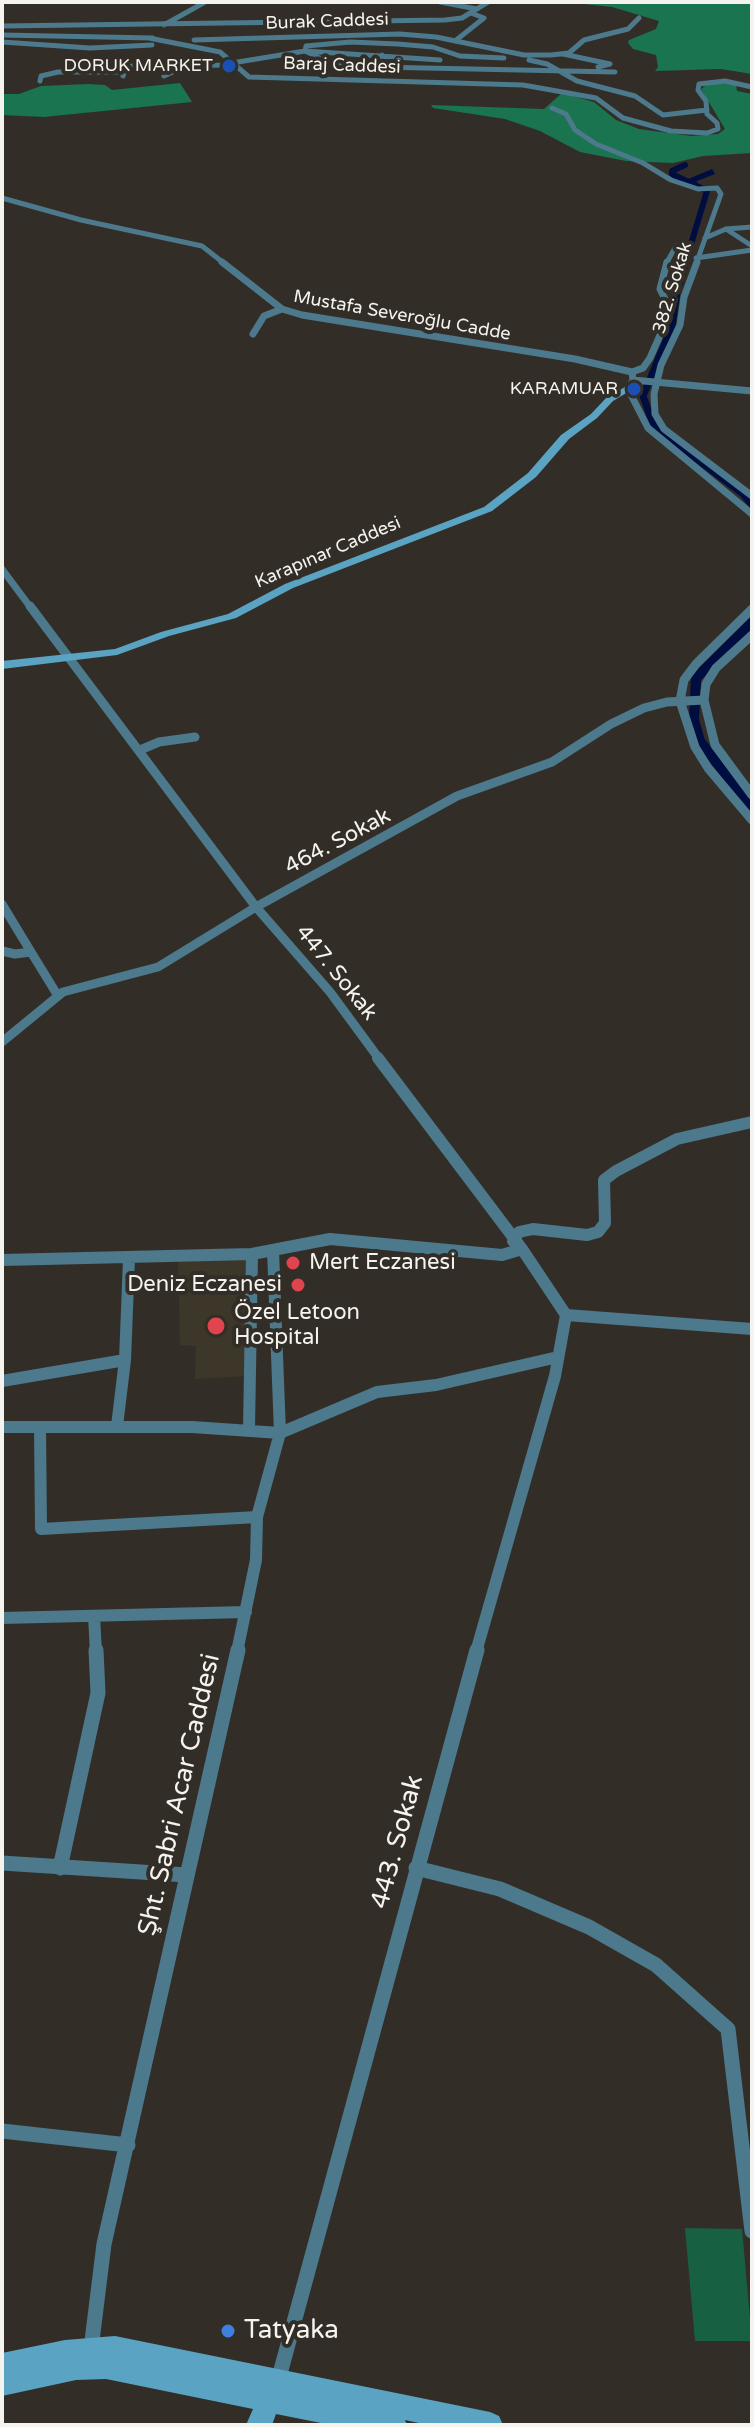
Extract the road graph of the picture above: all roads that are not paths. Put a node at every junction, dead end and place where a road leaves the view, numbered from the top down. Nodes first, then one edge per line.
1 (205, 2) edge
2 (440, 2) edge
3 (488, 2) edge
4 (477, 9) junction
5 (471, 13) junction
6 (639, 18) dead end
7 (2, 26) edge
8 (135, 26) junction
9 (163, 26) junction
10 (2, 35) edge
11 (124, 38) junction
12 (149, 38) junction
13 (455, 41) junction
14 (2, 42) edge
15 (196, 45) junction
16 (305, 51) junction
17 (563, 54) junction
18 (382, 55) junction
19 (440, 60) dead end
20 (233, 64) junction
21 (188, 65) junction
22 (377, 67) junction
23 (82, 68) dead end
24 (124, 72) junction
25 (559, 72) junction
26 (615, 72) dead end
27 (164, 76) dead end
28 (249, 77) junction
29 (40, 81) dead end
30 (257, 84) dead end
31 (752, 87) edge
32 (552, 108) dead end
33 (707, 110) junction
34 (2, 198) edge
35 (752, 227) edge
36 (726, 229) junction
37 (705, 238) junction
38 (676, 246) dead end
39 (752, 248) edge
40 (696, 258) junction
41 (282, 309) junction
42 (253, 334) dead end
43 (633, 380) junction
44 (656, 382) junction
45 (752, 391) edge
46 (752, 496) edge
47 (752, 514) edge
48 (2, 569) edge
49 (752, 609) edge
50 (752, 635) edge
51 (70, 659) junction
52 (2, 665) edge
53 (684, 700) junction
54 (703, 700) junction
55 (195, 737) dead end
56 (140, 750) junction
57 (752, 795) edge
58 (752, 820) edge
59 (2, 904) edge
60 (256, 907) junction
61 (2, 951) edge
62 (31, 952) junction
63 (15, 954) junction
64 (2, 958) edge
65 (58, 996) junction
66 (2, 1042) edge
67 (752, 1122) edge
68 (518, 1245) junction
69 (273, 1250) junction
70 (252, 1254) junction
71 (129, 1259) junction
72 (2, 1260) edge
73 (566, 1315) junction
74 (752, 1329) edge
75 (558, 1357) junction
76 (125, 1360) junction
77 (2, 1381) edge
78 (117, 1426) junction
79 (2, 1427) edge
80 (40, 1427) junction
81 (249, 1429) junction
82 (280, 1433) junction
83 (257, 1517) junction
84 (246, 1612) junction
85 (94, 1616) junction
86 (2, 1618) edge
87 (2, 1863) edge
88 (60, 1868) junction
89 (416, 1868) junction
90 (187, 1875) junction
91 (2, 2131) edge
92 (128, 2145) junction
93 (752, 2231) edge
94 (91, 2349) junction
95 (2, 2365) edge
96 (2, 2383) edge
97 (273, 2389) junction
98 (259, 2425) edge
99 (394, 2425) edge
100 (490, 2425) edge

1 - 9 street
2 - 4 street
3 - 4 street
4 - 5 street
5 - 9 street
5 - 13 street
6 - 17 street, Burak Caddesi
7 - 8 street
8 - 9 street
8 - 11 street
10 - 11 street, Burak Caddesi
11 - 12 street, Burak Caddesi
12 - 13 street, Burak Caddesi
12 - 15 street
13 - 17 street, Burak Caddesi
14 - 15 street
15 - 20 street
16 - 18 street
16 - 20 street
16 - 22 street
16 - 25 street
17 - 25 street
18 - 19 street
18 - 22 street
20 - 21 street
20 - 28 street
21 - 24 street
21 - 27 street
22 - 25 street
23 - 24 street
24 - 29 street
25 - 26 street
25 - 33 street
28 - 30 street
28 - 33 street, Baraj Caddesi
31 - 33 street
32 - 37 street, 382. Sokak
34 - 41 street, Mustafa Severoğlu Cadde
35 - 36 street
36 - 37 street
36 - 39 street
37 - 40 street, 382. Sokak
38 - 43 street
39 - 40 street
40 - 44 street, 382. Sokak
41 - 42 street
41 - 43 street, Mustafa Severoğlu Cadde
43 - 44 street, Mustafa Severoğlu Cadde
43 - 47 street
43 - 51 street, Karapınar Caddesi
44 - 45 street, Mustafa Severoğlu Cadde
44 - 46 street, 382. Sokak
48 - 51 street, 447. Sokak
49 - 53 street
50 - 54 street
51 - 52 street, Karapınar Caddesi
51 - 56 street, 447. Sokak
53 - 54 street, 464. Sokak
53 - 58 street
53 - 60 street, 464. Sokak
54 - 57 street
55 - 56 street
56 - 60 street, 447. Sokak
59 - 62 street
60 - 65 street, 464. Sokak
60 - 68 street, 447. Sokak
61 - 63 street
62 - 63 street
62 - 65 street
63 - 64 street
65 - 66 street, 464. Sokak
67 - 68 street
68 - 69 street
68 - 73 street, 447. Sokak
69 - 70 street
69 - 82 street, Şht. Sabri Acar Caddesi
70 - 71 street
70 - 81 street
71 - 72 street
71 - 76 street
73 - 74 street
73 - 75 street, 443. Sokak
75 - 82 street
75 - 89 street, 443. Sokak
76 - 77 street
76 - 78 street
78 - 80 street
78 - 81 street
79 - 80 street
80 - 83 street
81 - 82 street
82 - 83 street, Şht. Sabri Acar Caddesi
83 - 84 street, Şht. Sabri Acar Caddesi
84 - 85 street
84 - 90 street, Şht. Sabri Acar Caddesi
85 - 86 street
85 - 88 street
87 - 88 street
88 - 90 street
89 - 93 street
89 - 97 street, 443. Sokak
90 - 92 street, Şht. Sabri Acar Caddesi
91 - 92 street
92 - 94 street, Şht. Sabri Acar Caddesi
94 - 95 street
94 - 97 street
96 - 97 street
97 - 98 street
97 - 99 street
97 - 100 street

